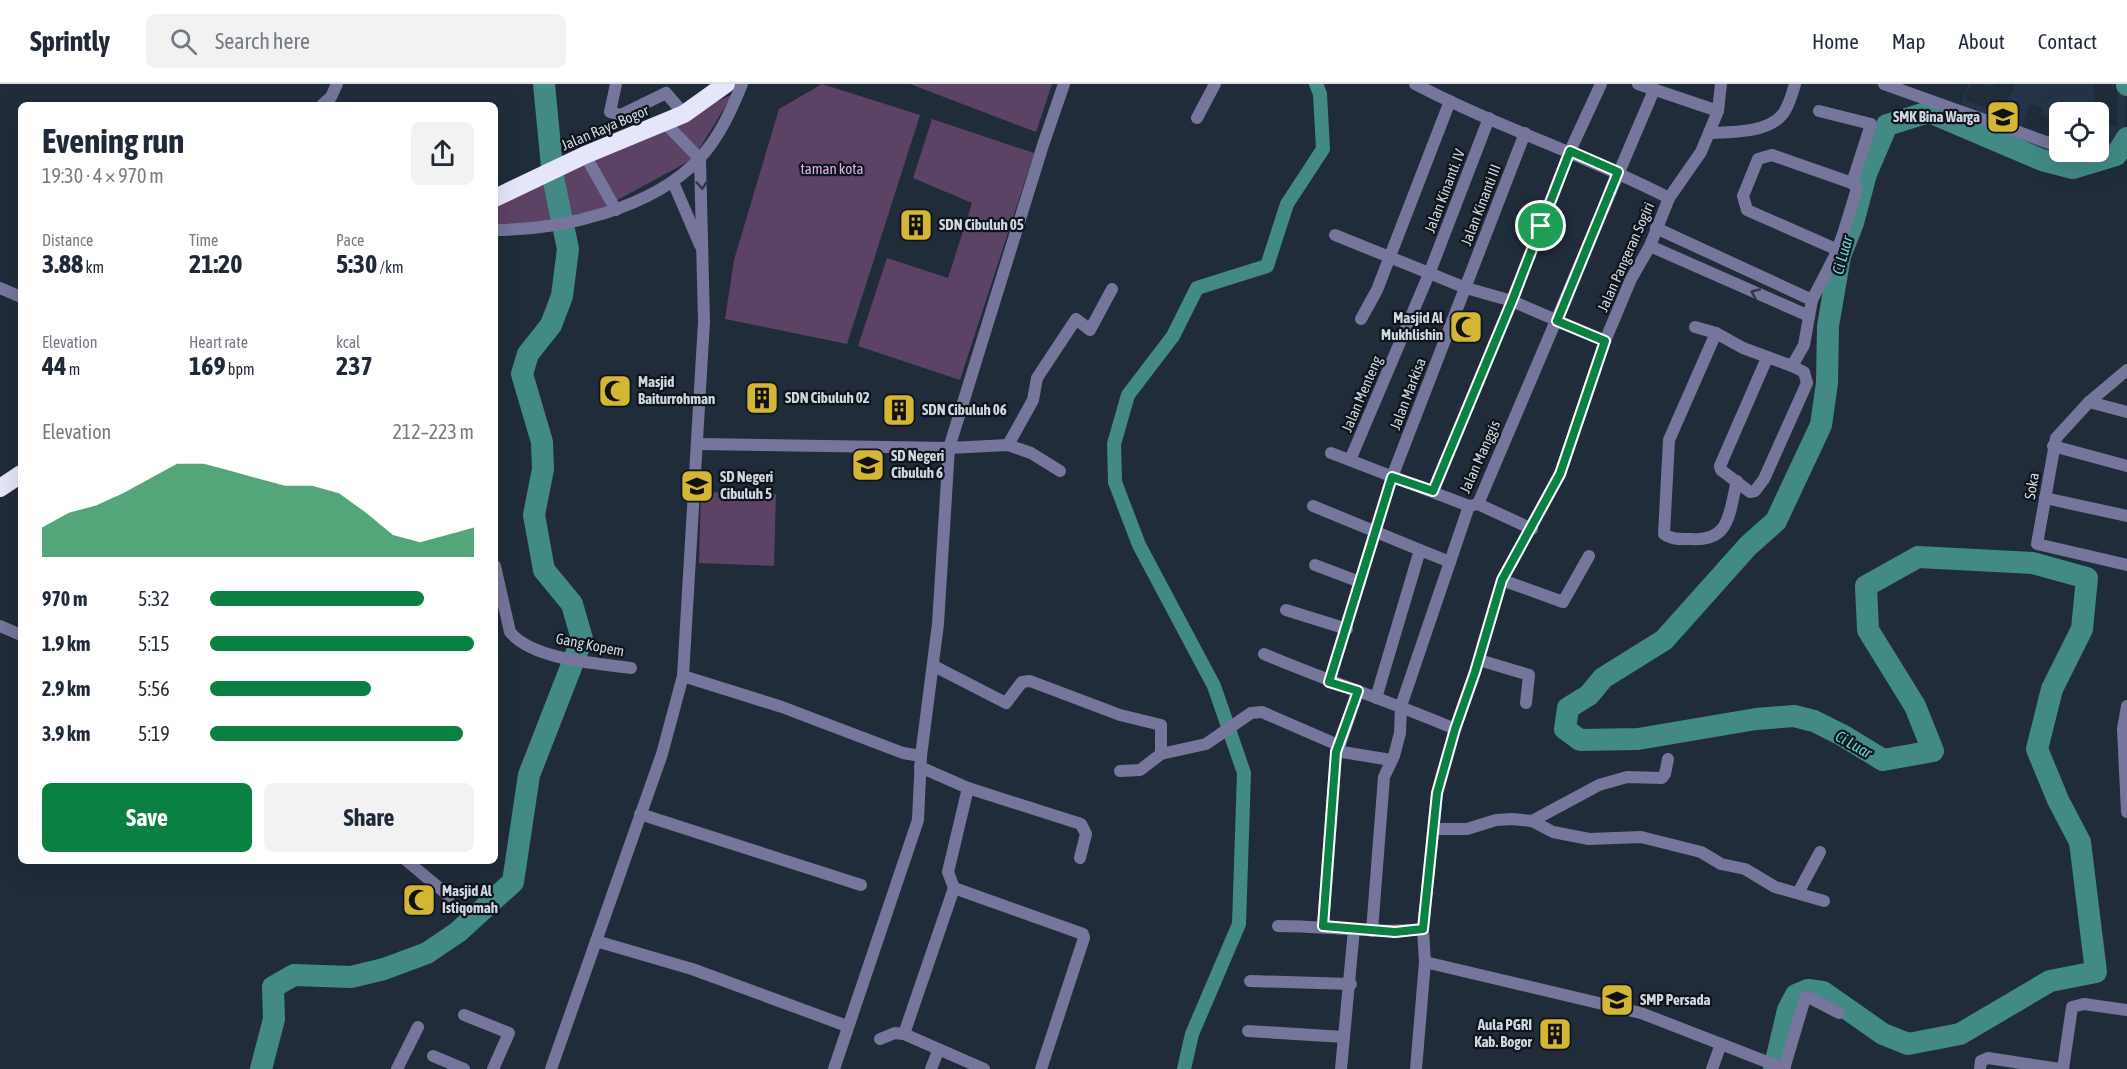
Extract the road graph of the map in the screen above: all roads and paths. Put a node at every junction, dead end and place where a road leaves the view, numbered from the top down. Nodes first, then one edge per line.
1 (337, 84) edge
2 (616, 84) edge
3 (742, 84) edge
4 (1064, 84) edge
5 (1215, 84) edge
6 (1415, 84) edge
7 (1601, 84) edge
8 (1638, 84) edge
9 (1721, 84) edge
10 (1795, 84) edge
11 (1884, 84) edge
12 (716, 87) edge
13 (1654, 90) junction
14 (1450, 101) junction
15 (325, 102) edge
16 (1718, 111) junction
17 (1818, 111) dead end
18 (684, 114) junction
19 (1197, 118) dead end
20 (1489, 118) junction
21 (665, 123) junction
22 (1525, 133) junction
23 (1709, 133) junction
24 (2049, 143) edge
25 (1570, 151) junction
26 (580, 158) junction
27 (700, 159) junction
28 (1618, 172) junction
29 (673, 182) junction
30 (1852, 183) junction
31 (498, 197) edge
32 (1669, 198) junction
33 (616, 210) junction
34 (1656, 228) junction
35 (498, 231) edge
36 (1335, 235) dead end
37 (1650, 246) junction
38 (702, 249) junction
39 (1838, 250) junction
40 (1391, 255) junction
41 (1429, 274) junction
42 (0, 288) edge
43 (1466, 288) junction
44 (1112, 289) dead end
45 (18, 296) edge
46 (1812, 300) junction
47 (1512, 301) junction
48 (1809, 316) junction
49 (1361, 319) dead end
50 (1557, 321) junction
51 (1695, 327) dead end
52 (1716, 333) junction
53 (1605, 341) junction
54 (1767, 358) junction
55 (1792, 366) junction
56 (2127, 370) edge
57 (2089, 402) junction
58 (2127, 412) edge
59 (698, 444) junction
60 (1008, 445) junction
61 (2053, 447) junction
62 (949, 448) junction
63 (1331, 453) dead end
64 (1350, 460) junction
65 (2127, 466) edge
66 (1060, 471) dead end
67 (18, 476) edge
68 (1392, 477) junction
69 (1737, 481) junction
70 (0, 488) edge
71 (1433, 491) junction
72 (2045, 498) junction
73 (1474, 505) junction
74 (1313, 506) dead end
75 (2127, 516) edge
76 (1532, 530) junction
77 (1376, 531) junction
78 (1420, 550) junction
79 (1589, 556) dead end
80 (1450, 562) junction
81 (1315, 565) dead end
82 (2127, 565) edge
83 (498, 579) edge
84 (1502, 580) junction
85 (1360, 582) junction
86 (1286, 610) dead end
87 (0, 626) edge
88 (1347, 629) junction
89 (18, 634) edge
90 (1264, 654) dead end
91 (1479, 660) junction
92 (934, 666) junction
93 (631, 668) dead end
94 (683, 676) junction
95 (1329, 682) junction
96 (1358, 691) junction
97 (1376, 698) junction
98 (1526, 703) dead end
99 (1401, 706) junction
100 (2127, 706) edge
101 (1455, 729) junction
102 (1337, 748) junction
103 (1161, 754) junction
104 (1668, 759) dead end
105 (1390, 760) junction
106 (920, 761) junction
107 (1120, 771) dead end
108 (2126, 784) edge
109 (968, 788) junction
110 (2127, 812) edge
111 (640, 813) junction
112 (1532, 821) junction
113 (1435, 829) junction
114 (1820, 852) dead end
115 (1080, 858) dead end
116 (411, 864) edge
117 (861, 885) dead end
118 (954, 888) junction
119 (1798, 893) junction
120 (449, 896) dead end
121 (1824, 901) dead end
122 (1278, 926) dead end
123 (1323, 926) junction
124 (1354, 929) junction
125 (1423, 929) junction
126 (1372, 931) junction
127 (596, 941) junction
128 (1425, 962) junction
129 (1250, 981) dead end
130 (1351, 984) junction
131 (2127, 1010) edge
132 (1839, 1013) dead end
133 (464, 1015) dead end
134 (848, 1026) junction
135 (418, 1027) dead end
136 (1248, 1031) dead end
137 (904, 1034) junction
138 (1344, 1037) junction
139 (880, 1038) dead end
140 (1721, 1044) junction
141 (938, 1051) junction
142 (433, 1056) dead end
143 (1783, 1068) edge
144 (397, 1069) edge
145 (464, 1069) edge
146 (493, 1069) edge
147 (552, 1069) edge
148 (834, 1069) edge
149 (931, 1069) edge
150 (984, 1069) edge
151 (1041, 1069) edge
152 (1341, 1069) edge
153 (1416, 1069) edge
154 (1712, 1069) edge
155 (1980, 1069) edge
156 (2062, 1069) edge

1 - 15 street
2 - 18 street
3 - 27 street
4 - 62 street
5 - 19 street
6 - 14 street
7 - 25 street
8 - 13 street
9 - 16 street, Jalan Pangeran Sogiri
10 - 23 street
11 - 24 street
12 - 18 highway, Jalan Raya Bogor
13 - 16 street
13 - 28 street, Jalan Manggis
14 - 20 street
14 - 40 street
16 - 23 street, Jalan Pangeran Sogiri
17 - 30 street
18 - 21 highway, Jalan Raya Bogor
20 - 22 street
20 - 41 street, Jalan Kinanti. IV
21 - 26 highway, Jalan Raya Bogor
21 - 27 street
22 - 25 street
22 - 43 street, Jalan Kinanti III
23 - 32 street, Jalan Pangeran Sogiri
25 - 28 street
25 - 47 street
26 - 31 highway, Jalan Raya Bogor
26 - 33 street
27 - 29 street
27 -> 38 street
28 - 32 street
28 - 50 street, Jalan Manggis
29 - 33 street
29 - 38 street
30 - 39 street
30 - 39 street
32 - 34 street, Jalan Pangeran Sogiri
33 - 35 street
34 - 37 street, Jalan Pangeran Sogiri
34 - 46 street
36 - 40 street
48 -> 37 street
37 - 53 street, Jalan Pangeran Sogiri
38 - 59 street
39 - 46 street
40 - 41 street
40 - 49 street
41 - 43 street
41 - 64 street, Jalan Menteng
42 - 45 street
43 - 47 street
43 - 68 street, Jalan Markisa
44 - 60 street
46 - 48 street
47 - 50 street
47 - 71 street
48 - 55 street
50 - 53 street
50 - 73 street, Jalan Manggis
51 - 52 street
52 - 54 street
52 - 69 street
53 - 76 street, Jalan Pangeran Sogiri
54 - 55 street
54 - 69 street
55 - 69 street
56 - 57 street, Soka
57 - 58 street
57 - 61 street, Soka
59 - 62 street
59 - 94 street
60 - 62 street
60 - 66 street
61 - 65 street
61 - 72 street, Soka
62 - 92 street
63 - 64 street
64 - 68 street
67 - 70 highway
68 - 71 street
68 - 77 street, Jalan Markisa
71 - 73 street
72 - 75 street
72 - 82 street, Soka
73 - 76 street
73 - 80 street, Jalan Manggis
74 - 77 street
76 - 84 street, Jalan Pangeran Sogiri
77 - 78 street
77 - 85 street, Jalan Markisa
78 - 80 street
78 - 97 street
79 - 84 street
80 - 99 street, Jalan Manggis
81 - 85 street
83 - 93 street, Gang Kopem
84 - 91 street, Jalan Pangeran Sogiri
85 - 88 street, Jalan Markisa
86 - 88 street
87 - 89 street
88 - 95 street, Jalan Markisa
90 - 95 street
91 - 98 street
91 - 101 street, Jalan Pangeran Sogiri
92 - 103 street
92 - 106 street
94 - 106 street
94 - 111 street
95 - 96 street
96 - 97 street
96 - 102 street
97 - 99 street
99 - 101 street
99 - 105 street, Jalan Manggis
100 - 108 street
101 - 113 street, Jalan Pangeran Sogiri
102 - 103 street
102 - 105 street
102 - 123 street
103 - 107 street
104 - 112 street
105 - 126 street, Jalan Manggis
106 - 109 street
106 - 134 street
108 - 110 street
109 - 115 street
109 - 118 street
111 - 117 street
111 - 127 street
112 - 113 street
112 - 119 street
113 - 125 street, Jalan Pangeran Sogiri
114 - 119 street
116 - 120 street
118 - 137 street
118 - 151 street
119 - 121 street
122 - 123 street
123 - 124 street
124 - 126 street
124 - 130 street
125 - 126 street
125 - 128 street, Jalan Pangeran Sogiri
127 - 134 street
127 - 147 street
128 - 140 street
128 - 153 street, Jalan Pangeran Sogiri
129 - 130 street
130 - 138 street
131 - 156 street
132 - 143 street
133 - 146 street
134 - 148 street
135 - 144 street
136 - 138 street
137 - 139 street
137 - 141 street
138 - 152 street
140 - 143 street
140 - 154 street
141 - 149 street
141 - 150 street
142 - 145 street
155 - 156 street

